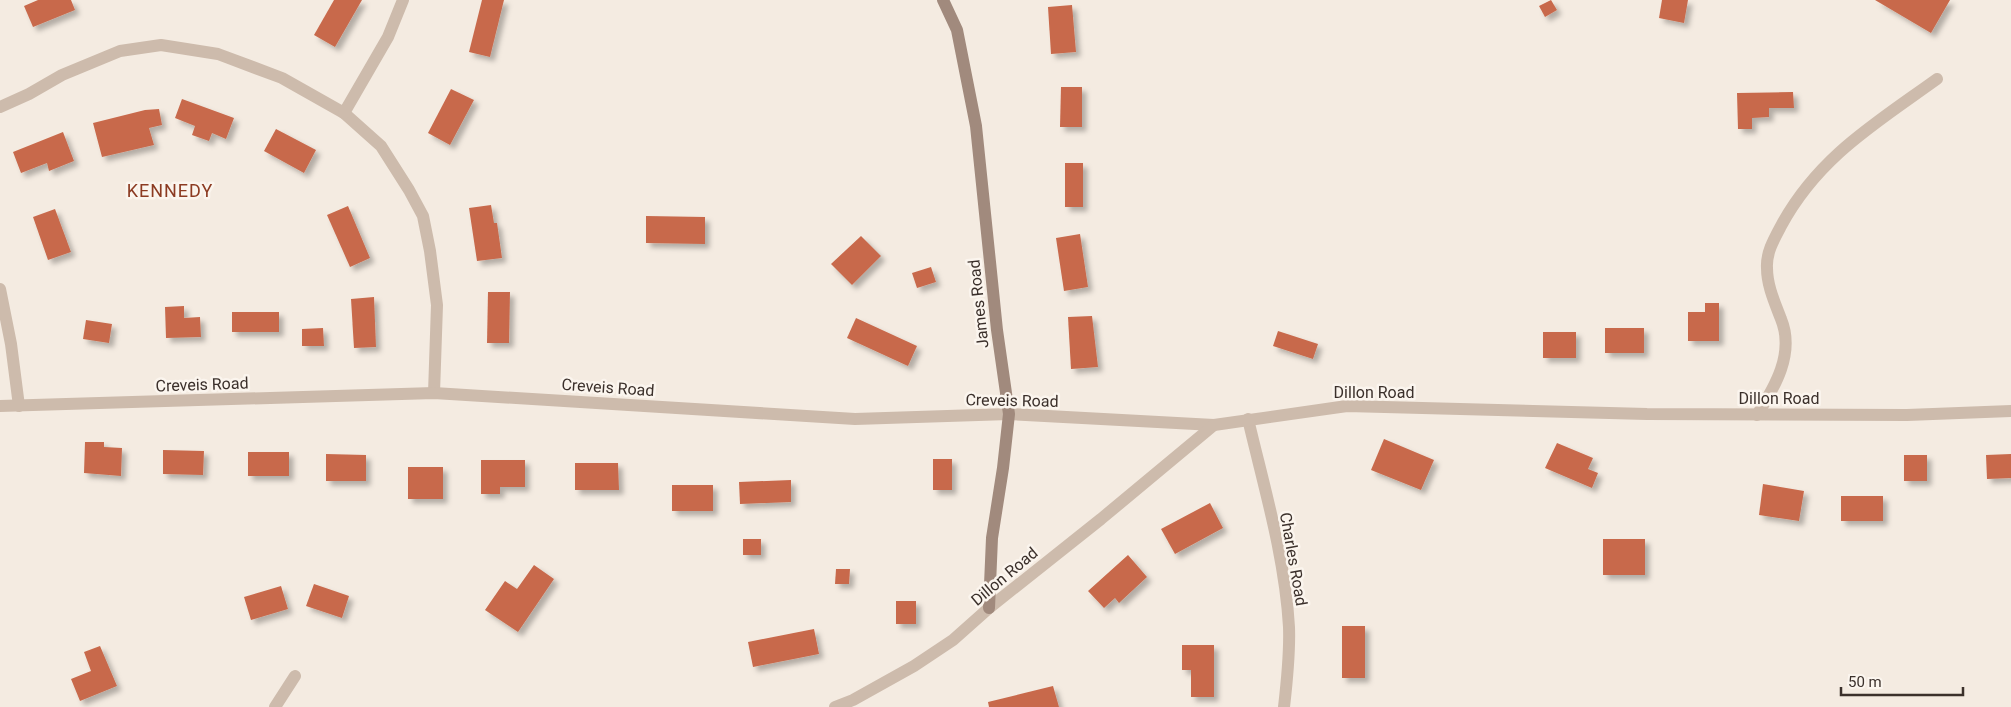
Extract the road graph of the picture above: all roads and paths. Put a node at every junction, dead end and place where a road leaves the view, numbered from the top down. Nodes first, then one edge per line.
1 (403, 0) edge
2 (943, 0) edge
3 (1937, 79) dead end
4 (0, 107) edge
5 (344, 113) junction
6 (0, 289) edge
7 (434, 392) junction
8 (0, 406) edge
9 (19, 406) junction
10 (2011, 412) edge
11 (1009, 414) junction
12 (1757, 415) junction
13 (1248, 419) junction
14 (1214, 425) junction
15 (989, 608) junction
16 (295, 676) dead end
17 (275, 707) edge
18 (835, 707) edge
19 (1284, 707) edge

1 - 5 street
2 - 11 street, James Road
3 - 12 street
4 - 5 street
5 - 7 street
6 - 9 street
7 - 9 street, Creveis Road
7 - 11 street, Creveis Road
8 - 9 street, Creveis Road
10 - 12 street, Dillon Road
11 - 14 street, Creveis Road
11 - 15 street, James Road
12 - 13 street, Dillon Road
13 - 14 street, Dillon Road
13 - 19 street, Charles Road
14 - 15 street, Dillon Road
15 - 18 street, Dillon Road
16 - 17 street

